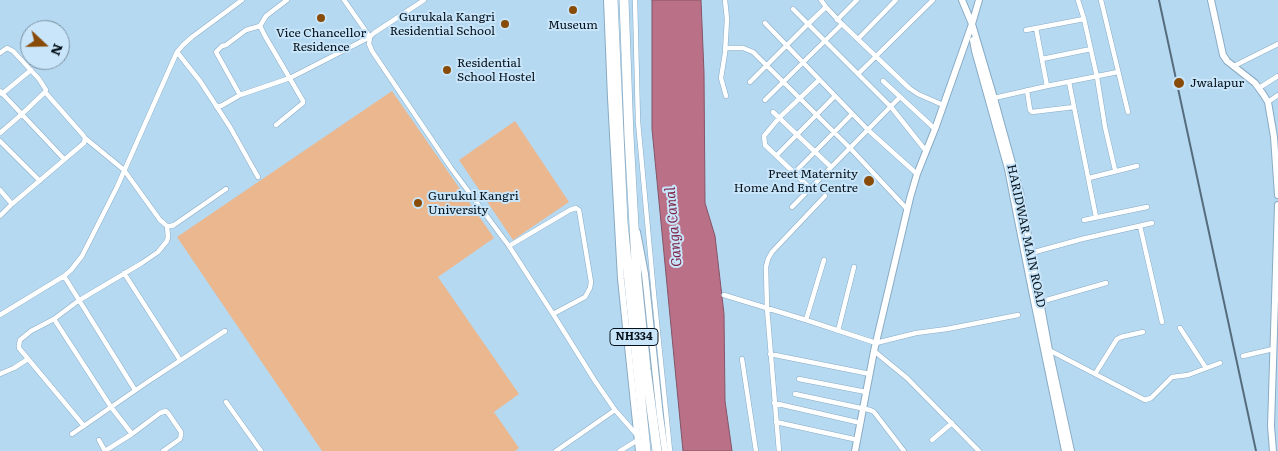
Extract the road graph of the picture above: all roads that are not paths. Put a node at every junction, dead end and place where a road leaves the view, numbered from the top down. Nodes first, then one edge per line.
1 (242, 0) edge
2 (287, 0) edge
3 (344, 0) edge
4 (424, 0) edge
5 (607, 0) edge
6 (613, 0) edge
7 (624, 0) edge
8 (635, 0) edge
9 (725, 0) edge
10 (821, 0) edge
11 (857, 0) edge
12 (896, 0) edge
13 (932, 0) edge
14 (962, 0) edge
15 (979, 0) edge
16 (1078, 0) edge
17 (1101, 0) edge
18 (1211, 0) edge
19 (826, 7) junction
20 (793, 9) dead end
21 (1084, 19) junction
22 (837, 20) junction
23 (765, 23) dead end
24 (808, 24) junction
25 (842, 24) junction
26 (972, 24) junction
27 (260, 26) junction
28 (1036, 28) junction
29 (1026, 30) dead end
30 (370, 37) junction
31 (858, 39) junction
32 (825, 41) junction
33 (1278, 44) edge
34 (786, 45) junction
35 (726, 48) junction
36 (1091, 49) junction
37 (177, 52) junction
38 (0, 53) edge
39 (875, 57) junction
40 (20, 58) edge
41 (1042, 59) junction
42 (803, 63) junction
43 (766, 65) junction
44 (1234, 66) junction
45 (31, 70) joint
46 (1118, 72) junction
47 (858, 74) junction
48 (1278, 76) edge
49 (1097, 77) junction
50 (290, 78) junction
51 (820, 80) junction
52 (883, 81) dead end
53 (750, 82) dead end
54 (783, 82) junction
55 (1069, 82) junction
56 (1047, 86) junction
57 (1259, 88) junction
58 (1027, 90) junction
59 (45, 92) junction
60 (1, 93) edge
61 (240, 94) junction
62 (1278, 95) edge
63 (726, 96) dead end
64 (835, 96) junction
65 (900, 97) junction
66 (994, 98) junction
67 (800, 99) junction
68 (765, 100) dead end
69 (1268, 102) junction
70 (943, 105) junction
71 (216, 106) junction
72 (891, 107) junction
73 (1074, 107) junction
74 (773, 112) dead end
75 (1128, 112) dead end
76 (22, 114) junction
77 (852, 114) junction
78 (816, 115) junction
79 (779, 118) junction
80 (276, 125) dead end
81 (935, 129) junction
82 (868, 130) junction
83 (834, 132) junction
84 (0, 133) edge
85 (797, 135) junction
86 (1276, 137) edge
87 (85, 138) junction
88 (0, 141) edge
89 (850, 148) junction
90 (926, 151) junction
91 (815, 152) junction
92 (776, 156) junction
93 (64, 159) junction
94 (1137, 166) dead end
95 (831, 167) junction
96 (124, 170) junction
97 (1115, 170) junction
98 (794, 173) junction
99 (917, 174) junction
100 (258, 177) dead end
101 (1089, 178) junction
102 (40, 181) junction
103 (810, 188) junction
104 (226, 189) dead end
105 (0, 190) edge
106 (1278, 195) edge
107 (825, 196) dead end
108 (12, 204) junction
109 (1278, 205) edge
110 (792, 207) dead end
111 (1147, 207) dead end
112 (907, 209) junction
113 (0, 216) edge
114 (632, 216) junction
115 (1096, 217) junction
116 (1084, 220) dead end
117 (1152, 223) dead end
118 (168, 226) junction
119 (1140, 226) junction
120 (509, 246) junction
121 (1277, 249) edge
122 (1031, 253) junction
123 (824, 260) dead end
124 (854, 268) dead end
125 (124, 274) junction
126 (64, 276) junction
127 (1106, 283) dead end
128 (724, 295) dead end
129 (78, 301) junction
130 (1040, 302) junction
131 (767, 308) junction
132 (554, 314) junction
133 (0, 315) edge
134 (1018, 315) dead end
135 (54, 319) junction
136 (806, 320) junction
137 (1162, 322) dead end
138 (1180, 328) dead end
139 (225, 331) dead end
140 (838, 331) junction
141 (1143, 332) dead end
142 (876, 343) junction
143 (1275, 346) edge
144 (1049, 350) junction
145 (874, 351) junction
146 (770, 354) junction
147 (1243, 356) dead end
148 (28, 359) junction
149 (742, 359) dead end
150 (1275, 359) edge
151 (180, 360) junction
152 (1220, 363) dead end
153 (1206, 368) junction
154 (0, 374) edge
155 (870, 374) junction
156 (1095, 374) junction
157 (1275, 378) edge
158 (798, 379) dead end
159 (135, 390) junction
160 (866, 392) junction
161 (795, 394) dead end
162 (1275, 397) edge
163 (226, 402) dead end
164 (774, 403) junction
165 (111, 408) junction
166 (863, 409) junction
167 (615, 410) junction
168 (776, 422) junction
169 (861, 423) junction
170 (952, 423) junction
171 (84, 426) junction
172 (72, 434) dead end
173 (132, 434) junction
174 (637, 438) junction
175 (99, 440) dead end
176 (858, 440) junction
177 (932, 440) dead end
178 (105, 451) edge
179 (163, 451) edge
180 (260, 451) edge
181 (556, 451) edge
182 (620, 451) edge
183 (639, 451) edge
184 (646, 451) edge
185 (657, 451) edge
186 (665, 451) edge
187 (670, 451) edge
188 (756, 451) edge
189 (778, 451) edge
190 (856, 451) edge
191 (904, 451) edge
192 (979, 451) edge
193 (1065, 451) edge
194 (1071, 451) edge
195 (1273, 451) edge

1 - 37 street
2 - 27 street
3 - 30 street
4 - 30 street
5 - 174 main road
6 - 184 highway, NH334
7 - 114 highway, NH334
8 - 187 street
9 - 35 street
10 - 19 street
11 - 22 street
12 - 31 street
13 - 39 street
14 - 26 main road, HARIDWAR MAIN ROAD
15 - 26 main road
16 - 21 street
17 - 46 street
18 - 44 main road
19 - 22 street
19 - 24 street
20 - 24 street
21 - 28 street
21 - 36 street
22 - 25 street
23 - 34 street
24 - 32 street
24 - 34 street
25 - 31 street
25 - 32 street
26 - 66 main road, HARIDWAR MAIN ROAD
26 - 70 main road
26 - 193 main road, HARIDWAR MAIN ROAD
27 - 50 street
27 - 61 street
28 - 29 street
28 - 41 street
30 - 50 street
30 - 120 street
31 - 39 street
32 - 42 street
32 - 47 street
33 - 44 street
34 - 42 street
34 - 43 street
35 - 43 street
35 - 63 street
36 - 41 street
36 - 49 street
37 - 71 street
37 - 96 street
38 - 40 street
39 - 47 street
39 - 70 street
41 - 56 street
42 - 51 street
42 - 54 street
43 - 53 street
43 - 54 street
44 - 57 main road
45 - 59 street
45 - 60 street
46 - 49 street
46 - 75 street
47 - 72 street
48 - 57 street
49 - 55 street
49 - 97 street
50 - 61 street
50 - 80 street
51 - 64 street
51 - 67 street
52 - 65 street
54 - 67 street
54 - 68 street
55 - 56 street
55 - 73 street
56 - 58 street
57 - 69 main road
58 - 66 street
58 - 73 street
59 - 76 street
59 - 87 street
60 - 76 street
61 - 71 street
62 - 69 street
64 - 77 street
64 - 78 street
65 - 72 street
65 - 81 street
66 - 122 main road, HARIDWAR MAIN ROAD
67 - 78 street
67 - 79 street
69 - 86 main road
70 - 81 main road
71 - 100 street
72 - 82 street
72 - 90 street
73 - 101 street
74 - 79 street
76 - 84 street
76 - 93 street
77 - 82 street
77 - 83 street
78 - 83 street
78 - 85 street
79 - 85 street
79 - 92 street
81 - 90 main road
82 - 89 street
82 - 99 street
83 - 89 street
83 - 91 street
85 - 91 street
85 - 92 street
86 - 106 main road
87 - 93 street
87 - 96 street
88 - 102 street
89 - 95 street
89 - 112 street
90 - 99 main road
91 - 95 street
91 - 98 street
92 - 98 street
93 - 102 street
94 - 97 street
95 - 103 street
96 - 118 street
96 - 126 street
97 - 101 street
98 - 103 street
99 - 112 main road
101 - 115 street
102 - 108 street
103 - 110 street
104 - 118 street
105 - 108 street
107 - 131 street
108 - 113 street
109 - 121 main road
111 - 115 street
112 - 142 main road
114 - 185 highway, NH334
114 - 186 main road
115 - 116 street
117 - 119 street
118 - 125 street
119 - 122 street
119 - 137 street
120 - 132 street
120 - 132 street
121 - 143 main road
122 - 130 main road, HARIDWAR MAIN ROAD
123 - 136 street
124 - 140 street
125 - 129 street
125 - 151 street
126 - 129 street
126 - 133 street
127 - 130 street
128 - 131 street
129 - 135 street
129 - 159 street
130 - 144 main road, HARIDWAR MAIN ROAD
131 - 136 street
131 - 146 street
132 - 167 street
134 - 142 street
135 - 148 street
135 - 165 street
136 - 140 street
138 - 153 street
139 - 151 street
140 - 142 street
141 - 156 street
142 - 145 main road
143 - 147 street
143 - 150 main road
144 - 156 street
144 - 194 main road, HARIDWAR MAIN ROAD
145 - 155 main road
145 - 170 street
146 - 155 street
146 - 164 street
148 - 154 street
148 - 171 street
149 - 188 street
150 - 157 main road
151 - 159 street
152 - 153 street
153 - 156 street
155 - 160 main road
157 - 162 main road
158 - 160 street
159 - 165 street
160 - 166 main road
161 - 166 street
162 - 195 main road
163 - 180 street
164 - 168 street
164 - 169 street
165 - 171 street
165 - 173 street
166 - 169 main road
166 - 191 street
167 - 174 street
167 - 181 street
168 - 176 street
168 - 189 street
169 - 176 main road
170 - 177 street
170 - 192 street
171 - 172 street
173 - 178 street
173 - 179 street
174 - 182 street
174 - 183 main road
175 - 178 street
176 - 190 main road

